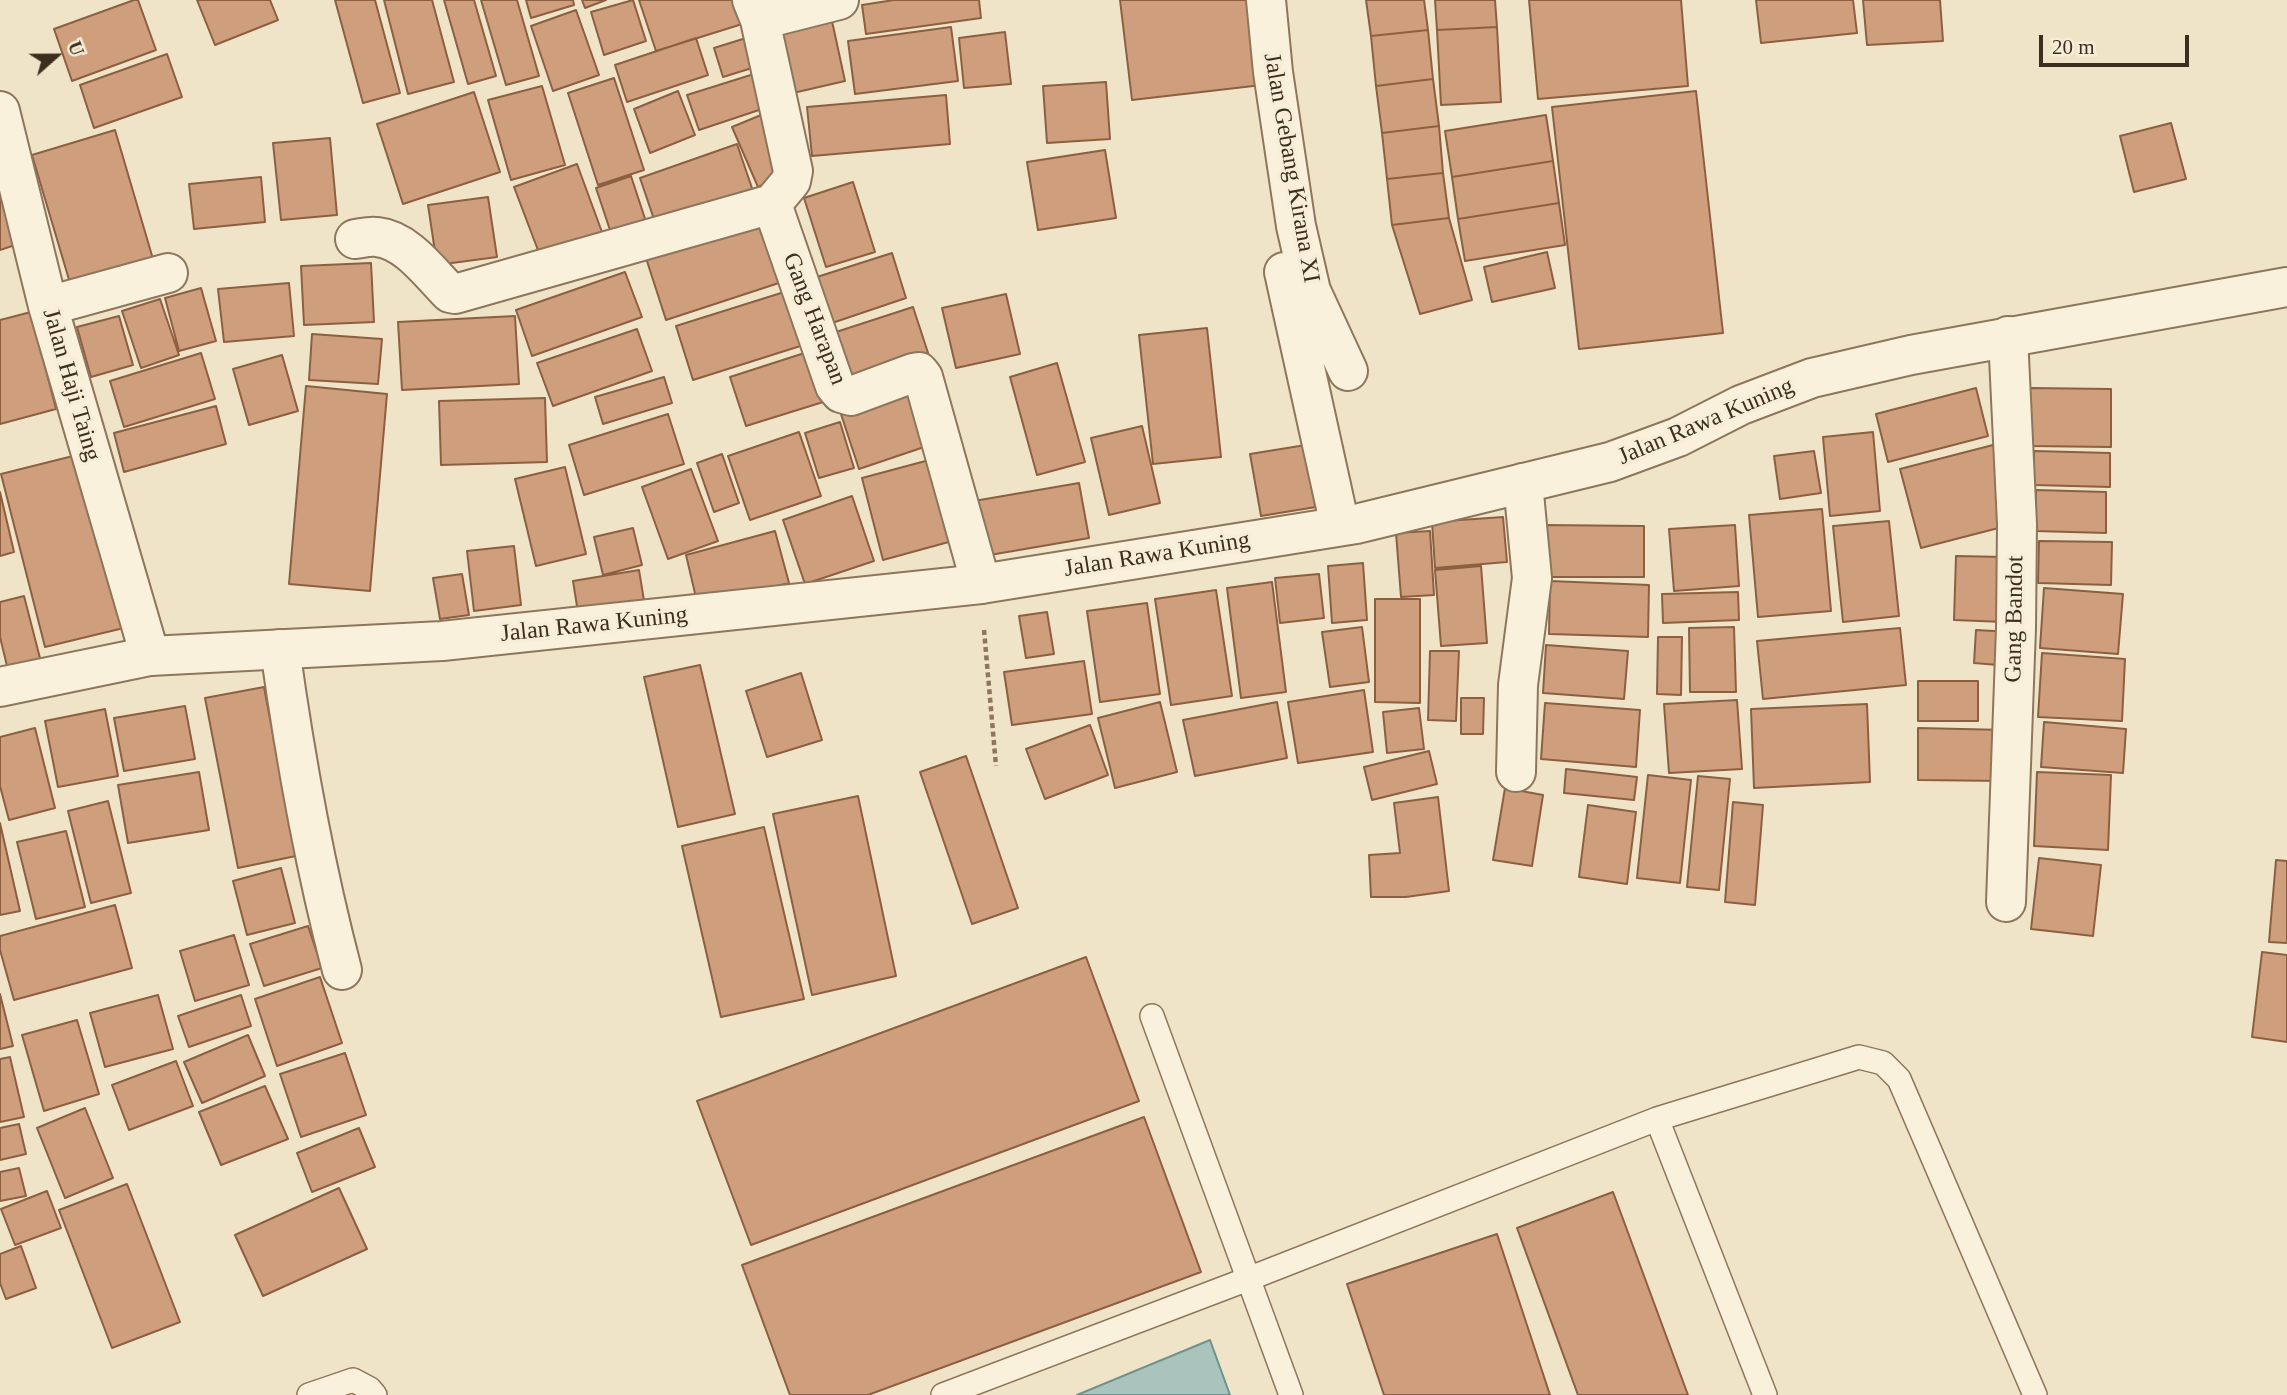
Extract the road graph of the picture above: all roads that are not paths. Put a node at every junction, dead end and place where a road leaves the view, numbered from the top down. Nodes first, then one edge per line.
1 (839, 0) edge
2 (1266, 0) edge
3 (756, 10) edge
4 (0, 111) edge
5 (772, 204) junction
6 (355, 239) dead end
7 (1280, 258) dead end
8 (168, 273) dead end
9 (2287, 287) edge
10 (48, 306) junction
11 (2008, 336) junction
12 (1348, 371) dead end
13 (1523, 483) junction
14 (1340, 526) junction
15 (981, 584) junction
16 (280, 649) junction
17 (150, 656) junction
18 (0, 687) edge
19 (1516, 772) dead end
20 (2006, 902) dead end
21 (342, 970) dead end
22 (1152, 1016) dead end
23 (1657, 1119) junction
24 (1248, 1279) junction
25 (309, 1395) edge
26 (375, 1395) edge
27 (943, 1395) edge
28 (1291, 1395) edge
29 (1765, 1395) edge
30 (2035, 1395) edge

1 - 3 street
2 - 12 street, Jalan Gebang Kirana XI
3 - 5 street
4 - 10 street, Jalan Haji Taing
5 - 6 street
5 - 15 street, Gang Harapan
7 - 14 street
8 - 10 street
9 - 11 street, Jalan Rawa Kuning
10 - 17 street, Jalan Haji Taing
11 - 13 street, Jalan Rawa Kuning
11 - 20 street, Gang Bandot
13 - 14 street, Jalan Rawa Kuning
13 - 19 street
14 - 15 street, Jalan Rawa Kuning
15 - 16 street, Jalan Rawa Kuning
16 - 17 street, Jalan Rawa Kuning
16 - 21 street
17 - 18 street, Jalan Rawa Kuning
22 - 24 lane
23 - 24 lane
23 - 29 lane
23 - 30 lane
24 - 27 lane
24 - 28 lane
25 - 26 lane

